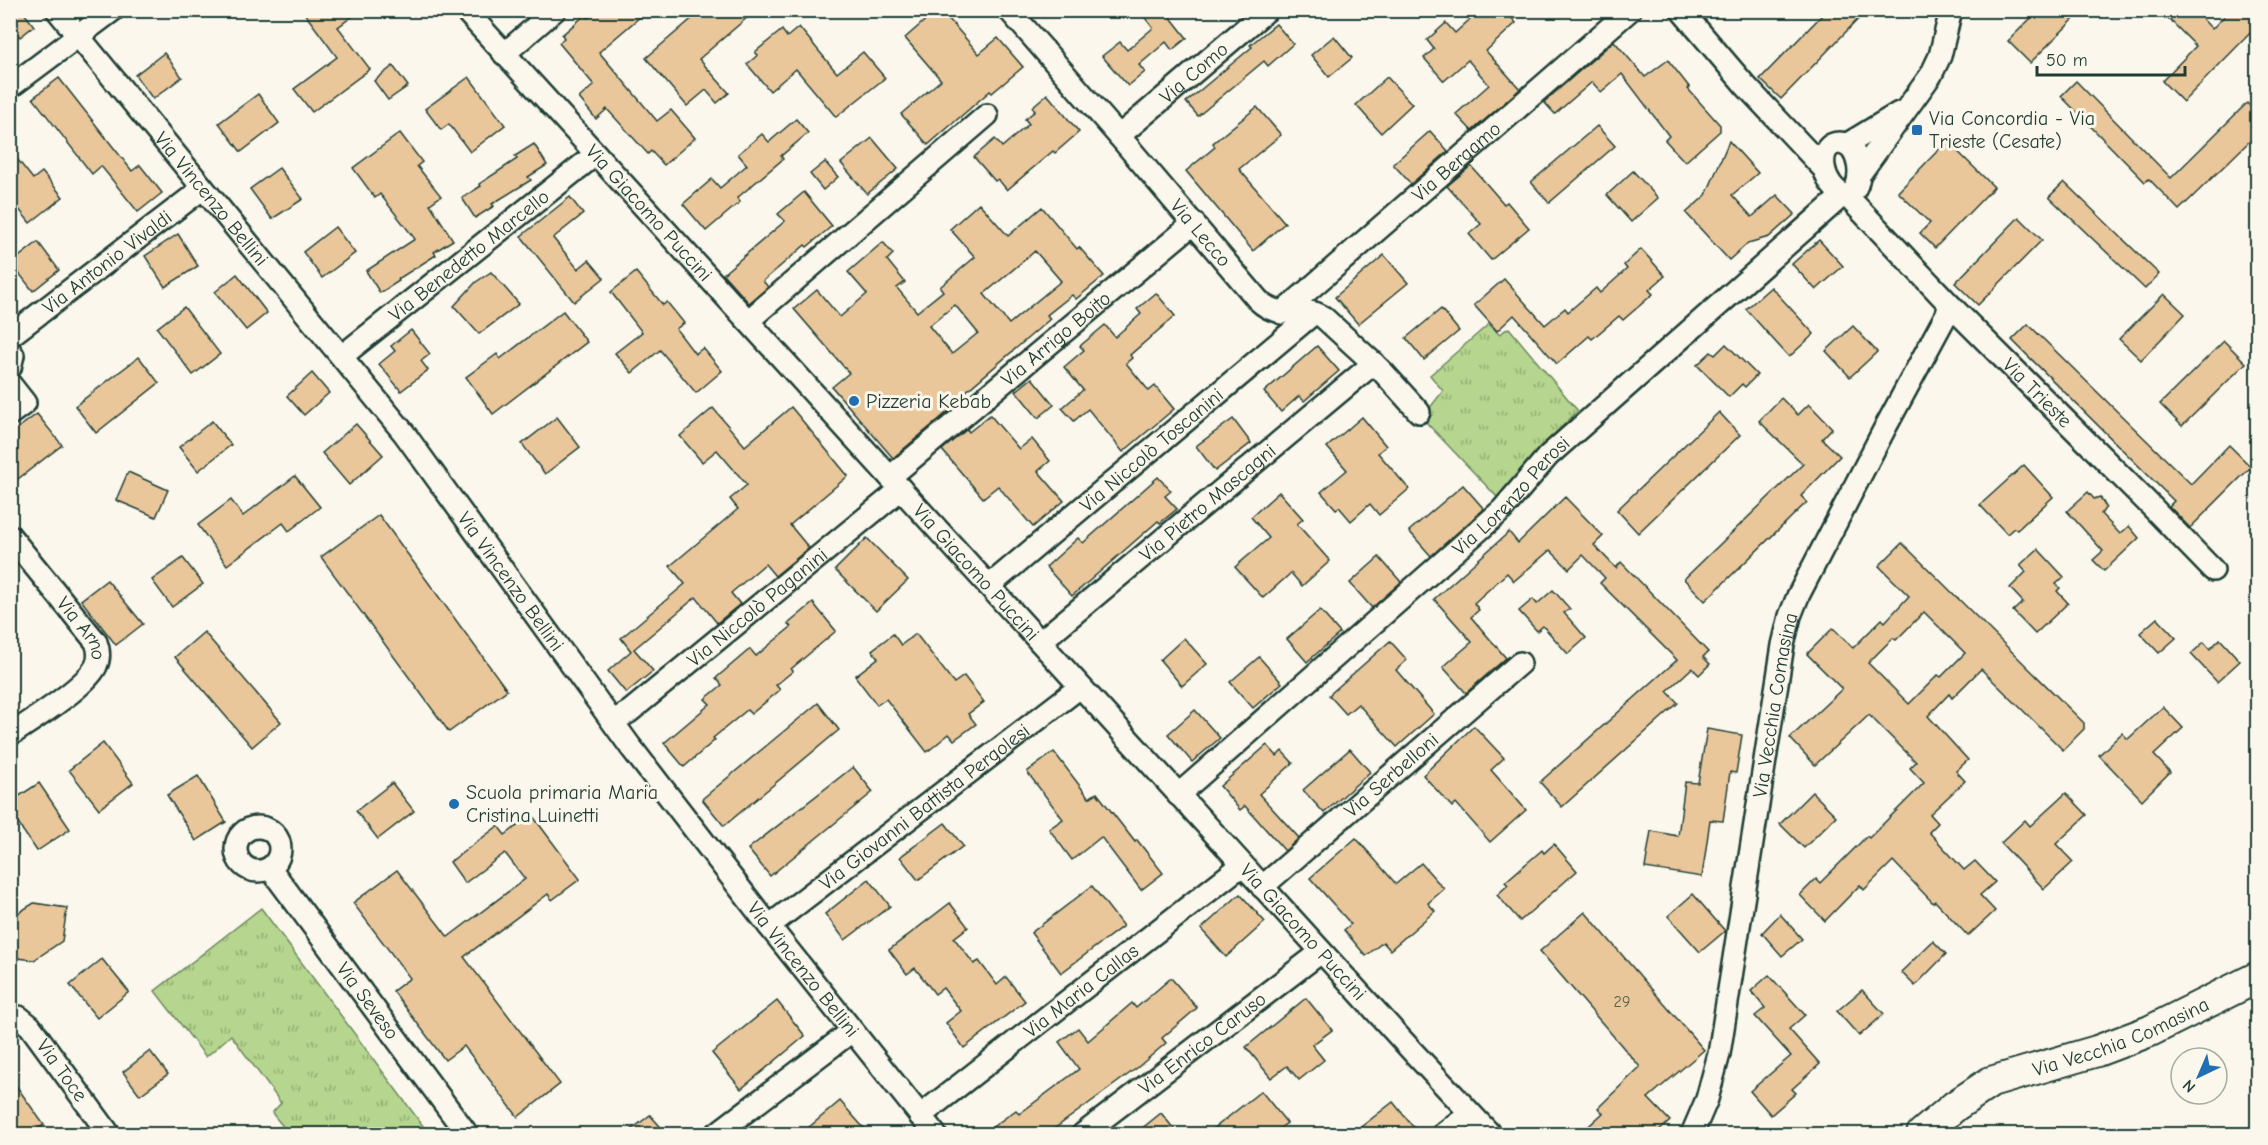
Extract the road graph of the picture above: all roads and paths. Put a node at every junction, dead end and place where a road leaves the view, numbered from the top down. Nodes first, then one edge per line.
1 (57, 10) edge
2 (113, 10) edge
3 (465, 10) edge
4 (555, 10) edge
5 (1009, 10) edge
6 (1267, 10) edge
7 (1630, 10) edge
8 (1681, 10) edge
9 (1951, 10) edge
10 (78, 36) junction
11 (504, 54) junction
12 (10, 87) edge
13 (1907, 108) junction
14 (987, 116) dead end
15 (1119, 135) junction
16 (1795, 139) junction
17 (1838, 146) junction
18 (596, 154) junction
19 (1824, 169) junction
20 (202, 189) junction
21 (1851, 189) junction
22 (1194, 223) junction
23 (1951, 306) junction
24 (1282, 313) junction
25 (1314, 313) junction
26 (748, 321) junction
27 (10, 336) edge
28 (10, 351) edge
29 (342, 356) junction
30 (1374, 363) junction
31 (10, 368) edge
32 (10, 384) edge
33 (1419, 412) dead end
34 (10, 414) edge
35 (895, 483) junction
36 (10, 536) edge
37 (2213, 570) dead end
38 (989, 586) junction
39 (1040, 642) junction
40 (1520, 663) dead end
41 (1080, 687) junction
42 (613, 721) junction
43 (10, 735) edge
44 (1178, 795) junction
45 (1242, 865) junction
46 (270, 868) dead end
47 (1262, 887) junction
48 (769, 926) junction
49 (1321, 952) junction
50 (2258, 977) edge
51 (10, 1017) edge
52 (852, 1031) junction
53 (1470, 1113) junction
54 (920, 1116) junction
55 (109, 1134) edge
56 (467, 1134) edge
57 (716, 1134) edge
58 (935, 1134) edge
59 (1083, 1134) edge
60 (1443, 1134) edge
61 (1490, 1134) edge
62 (1692, 1134) edge
63 (1922, 1134) edge

1 - 10 street, Via Vincenzo Bellini
2 - 10 street
3 - 11 street, Via Giacomo Puccini
4 - 11 street
5 - 15 street, Via Lecco
6 - 15 street, Via Como
7 - 24 street, Via Bergamo
8 - 16 street
9 - 13 street, Via Lorenzo Perosi
10 - 12 street
10 - 20 street, Via Vincenzo Bellini
11 - 18 street, Via Giacomo Puccini
13 - 17 street
13 - 21 street, Via Lorenzo Perosi
14 - 26 street
15 - 22 street, Via Lecco
16 - 17 street
16 - 19 street
17 - 19 street
17 - 21 street
18 - 26 street, Via Giacomo Puccini
18 - 29 street, Via Benedetto Marcello
19 - 21 street
20 - 27 street, Via Antonio Vivaldi
20 - 29 street, Via Vincenzo Bellini
21 - 23 street, Via Trieste
21 - 44 street, Via Lorenzo Perosi
22 - 24 street, Via Lecco
22 - 35 street, Via Arrigo Boito
23 - 37 street, Via Trieste
23 - 62 street, Via Vecchia Comasina
24 - 25 street
25 - 30 street
25 - 38 street, Via Niccolò Toscanini
26 - 35 street, Via Giacomo Puccini
28 - 31 street
29 - 42 street, Via Vincenzo Bellini
30 - 33 street
30 - 39 street, Via Pietro Mascagni
32 - 34 street
35 - 38 street, Via Giacomo Puccini
35 - 42 street, Via Niccolò Paganini
36 - 43 street, Via Arno
38 - 39 street, Via Giacomo Puccini
39 - 41 street, Via Giacomo Puccini
40 - 47 street, Via Serbelloni
41 - 44 street, Via Giacomo Puccini
41 - 48 street, Via Giovanni Battista Pergolesi
42 - 48 street, Via Vincenzo Bellini
44 - 45 street, Via Giacomo Puccini
45 - 47 street, Via Giacomo Puccini
45 - 54 street, Via Maria Callas
46 - 56 street, Via Seveso
47 - 49 street, Via Giacomo Puccini
48 - 52 street, Via Vincenzo Bellini
49 - 53 street, Via Giacomo Puccini
49 - 59 street, Via Enrico Caruso
50 - 63 street, Via Vecchia Comasina
51 - 55 street, Via Toce
52 - 54 street, Via Vincenzo Bellini
52 - 57 street
53 - 60 street
53 - 61 street, Via Giacomo Puccini
54 - 58 street, Via Vincenzo Bellini

